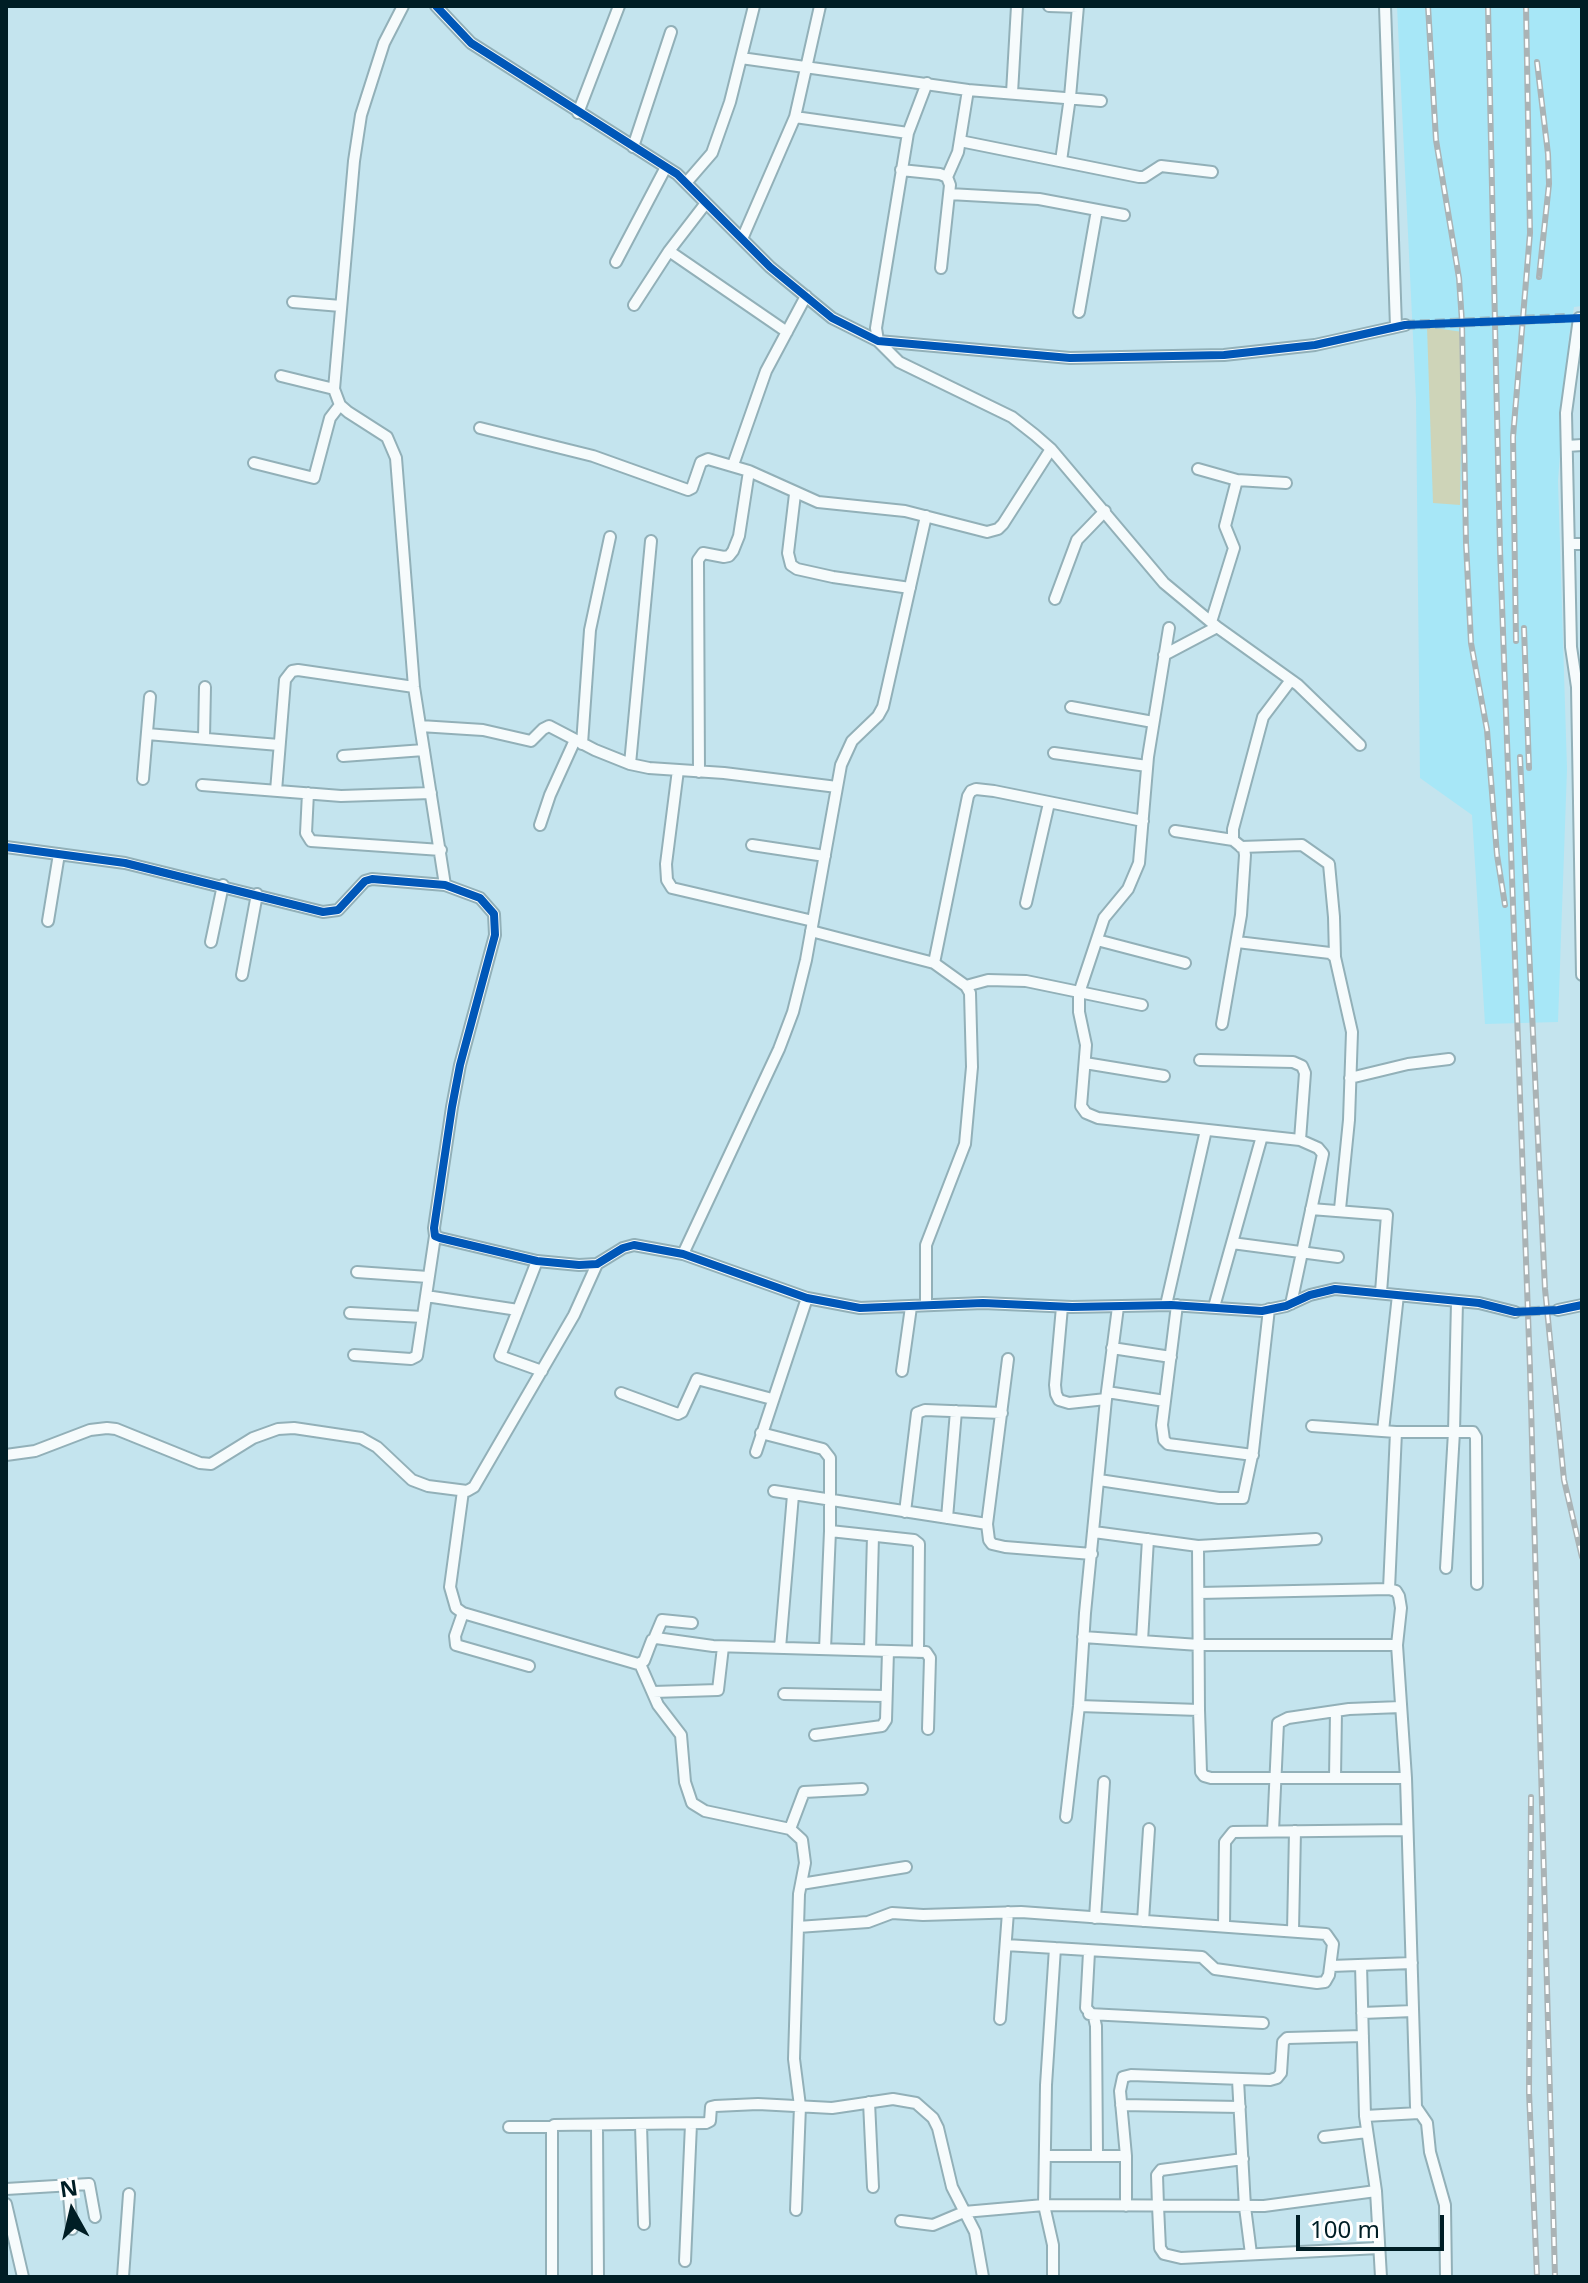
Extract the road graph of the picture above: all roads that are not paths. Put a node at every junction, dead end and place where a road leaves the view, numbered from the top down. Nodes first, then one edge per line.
1 (403, 6) edge
2 (436, 6) edge
3 (619, 6) edge
4 (754, 6) edge
5 (820, 6) edge
6 (1017, 6) edge
7 (1049, 6) edge
8 (1078, 6) edge
9 (1385, 6) edge
10 (671, 32) dead end
11 (741, 58) junction
12 (808, 68) junction
13 (927, 83) junction
14 (968, 90) junction
15 (1012, 93) junction
16 (1070, 97) junction
17 (1101, 101) dead end
18 (578, 113) junction
19 (795, 117) junction
20 (908, 133) junction
21 (960, 141) junction
22 (633, 147) junction
23 (1061, 161) junction
24 (666, 167) junction
25 (901, 170) junction
26 (1212, 172) dead end
27 (947, 177) junction
28 (686, 183) junction
29 (949, 194) junction
30 (706, 203) junction
31 (1097, 210) junction
32 (1124, 215) dead end
33 (742, 239) junction
34 (669, 251) junction
35 (616, 262) dead end
36 (941, 268) dead end
37 (806, 296) junction
38 (293, 302) dead end
39 (634, 305) dead end
40 (341, 306) junction
41 (1079, 312) dead end
42 (1565, 318) tunnel mouth
43 (1581, 318) edge
44 (787, 332) junction
45 (878, 341) junction
46 (281, 376) dead end
47 (334, 389) junction
48 (340, 405) junction
49 (480, 428) dead end
50 (1582, 445) edge
51 (1567, 446) junction
52 (1051, 449) junction
53 (254, 463) dead end
54 (733, 465) junction
55 (1198, 469) dead end
56 (749, 471) junction
57 (1237, 480) junction
58 (1286, 483) dead end
59 (795, 494) junction
60 (1105, 511) junction
61 (926, 516) junction
62 (610, 537) dead end
63 (651, 541) dead end
64 (1569, 544) junction
65 (1582, 544) edge
66 (910, 588) junction
67 (1055, 599) dead end
68 (1214, 624) junction
69 (1169, 628) dead end
70 (1576, 638) edge
71 (1164, 655) junction
72 (1291, 680) junction
73 (205, 687) dead end
74 (414, 687) junction
75 (150, 697) dead end
76 (1071, 707) dead end
77 (1153, 722) junction
78 (420, 726) junction
79 (147, 734) junction
80 (204, 738) junction
81 (578, 742) junction
82 (279, 745) junction
83 (1360, 745) dead end
84 (424, 750) junction
85 (1054, 753) dead end
86 (343, 756) dead end
87 (630, 764) junction
88 (1147, 766) junction
89 (1580, 766) edge
90 (678, 770) junction
91 (699, 772) junction
92 (143, 779) dead end
93 (202, 785) dead end
94 (837, 787) junction
95 (276, 791) junction
96 (308, 793) junction
97 (431, 793) junction
98 (1049, 803) junction
99 (1143, 821) junction
100 (540, 825) dead end
101 (1175, 831) dead end
102 (1237, 843) junction
103 (752, 845) dead end
104 (6, 847) edge
105 (441, 850) junction
106 (59, 854) junction
107 (825, 856) junction
108 (223, 885) junction
109 (445, 885) junction
110 (257, 894) junction
111 (1026, 903) dead end
112 (48, 921) dead end
113 (812, 926) junction
114 (1097, 940) junction
115 (211, 942) dead end
116 (1237, 942) junction
117 (1335, 957) junction
118 (934, 963) junction
119 (1185, 963) dead end
120 (242, 975) dead end
121 (1582, 975) edge
122 (966, 986) junction
123 (1079, 993) junction
124 (1142, 1005) dead end
125 (1222, 1024) dead end
126 (1449, 1059) dead end
127 (1200, 1060) dead end
128 (1085, 1063) junction
129 (1164, 1076) dead end
130 (1350, 1078) junction
131 (1206, 1130) junction
132 (1262, 1136) junction
133 (1300, 1140) junction
134 (1311, 1209) junction
135 (1340, 1209) junction
136 (435, 1236) junction
137 (1232, 1243) junction
138 (683, 1254) junction
139 (1302, 1254) junction
140 (1338, 1257) dead end
141 (537, 1261) junction
142 (597, 1264) junction
143 (357, 1272) dead end
144 (428, 1277) junction
145 (1381, 1292) junction
146 (1398, 1295) junction
147 (426, 1296) junction
148 (807, 1298) junction
149 (1457, 1302) junction
150 (1291, 1304) junction
151 (926, 1305) junction
152 (1171, 1305) junction
153 (1582, 1306) edge
154 (911, 1307) junction
155 (1062, 1307) junction
156 (1118, 1307) junction
157 (1214, 1307) junction
158 (1269, 1309) junction
159 (518, 1310) junction
160 (1558, 1310) tunnel mouth
161 (1515, 1312) tunnel mouth
162 (350, 1313) dead end
163 (423, 1317) junction
164 (1112, 1348) junction
165 (354, 1355) dead end
166 (1171, 1357) junction
167 (1008, 1359) dead end
168 (542, 1371) junction
169 (902, 1371) dead end
170 (621, 1393) dead end
171 (1106, 1396) junction
172 (772, 1399) junction
173 (1165, 1401) junction
174 (956, 1411) junction
175 (1002, 1413) junction
176 (1312, 1426) dead end
177 (1383, 1431) junction
178 (1396, 1432) junction
179 (1454, 1432) junction
180 (761, 1433) junction
181 (756, 1452) dead end
182 (6, 1455) edge
183 (1253, 1455) junction
184 (1099, 1480) junction
185 (463, 1491) junction
186 (774, 1491) dead end
187 (793, 1495) junction
188 (830, 1502) junction
189 (905, 1512) junction
190 (947, 1518) junction
191 (987, 1524) junction
192 (830, 1531) junction
193 (1094, 1532) junction
194 (873, 1536) junction
195 (1148, 1539) junction
196 (1316, 1539) dead end
197 (1198, 1546) junction
198 (1092, 1554) junction
199 (1446, 1568) dead end
200 (1477, 1584) dead end
201 (1389, 1589) junction
202 (1199, 1593) junction
203 (463, 1613) junction
204 (692, 1623) dead end
205 (1083, 1637) junction
206 (654, 1639) junction
207 (1142, 1641) junction
208 (1199, 1645) junction
209 (1397, 1645) junction
210 (723, 1647) junction
211 (780, 1648) junction
212 (825, 1649) junction
213 (870, 1650) junction
214 (888, 1651) junction
215 (918, 1652) junction
216 (640, 1664) junction
217 (529, 1666) dead end
218 (653, 1692) junction
219 (784, 1694) dead end
220 (886, 1696) junction
221 (1079, 1706) junction
222 (1401, 1707) junction
223 (1199, 1710) junction
224 (1336, 1711) junction
225 (928, 1729) dead end
226 (815, 1735) dead end
227 (1335, 1778) junction
228 (1406, 1778) junction
229 (1276, 1779) junction
230 (1104, 1782) dead end
231 (862, 1789) dead end
232 (1066, 1817) dead end
233 (790, 1829) junction
234 (1149, 1829) dead end
235 (1407, 1830) junction
236 (1273, 1831) junction
237 (1295, 1831) junction
238 (906, 1867) dead end
239 (801, 1884) junction
240 (1008, 1912) junction
241 (1095, 1918) junction
242 (1143, 1921) junction
243 (1224, 1926) junction
244 (798, 1927) junction
245 (1293, 1931) junction
246 (1006, 1945) junction
247 (1055, 1948) junction
248 (1089, 1952) junction
249 (1412, 1963) junction
250 (1361, 1965) junction
251 (1331, 1966) junction
252 (1413, 2011) junction
253 (1362, 2013) junction
254 (1089, 2014) junction
255 (1000, 2019) dead end
256 (1263, 2023) dead end
257 (1363, 2036) junction
258 (1238, 2080) junction
259 (869, 2102) junction
260 (1121, 2105) junction
261 (800, 2106) junction
262 (1240, 2107) junction
263 (1419, 2113) junction
264 (1365, 2116) junction
265 (691, 2124) junction
266 (641, 2125) junction
267 (597, 2126) junction
268 (509, 2127) dead end
269 (552, 2127) junction
270 (1367, 2132) junction
271 (1324, 2137) dead end
272 (1097, 2154) junction
273 (1045, 2156) junction
274 (1126, 2156) junction
275 (1243, 2159) junction
276 (68, 2185) junction
277 (873, 2187) dead end
278 (6, 2189) edge
279 (1376, 2191) junction
280 (129, 2194) dead end
281 (6, 2204) edge
282 (1044, 2205) junction
283 (1126, 2206) junction
284 (1158, 2206) junction
285 (1245, 2207) junction
286 (796, 2210) dead end
287 (964, 2212) junction
288 (95, 2217) dead end
289 (901, 2221) dead end
290 (644, 2224) dead end
291 (72, 2229) dead end
292 (1379, 2248) junction
293 (1251, 2254) junction
294 (685, 2261) dead end
295 (23, 2277) edge
296 (123, 2277) edge
297 (552, 2277) edge
298 (598, 2277) edge
299 (983, 2277) edge
300 (1053, 2277) edge
301 (1381, 2277) edge
302 (1446, 2277) edge

1 - 40 street
2 - 18 street
3 - 18 street
4 - 11 street
5 - 12 street
6 - 15 street
7 - 8 street
8 - 16 street
9 - 45 street
10 - 22 street
11 - 12 street
11 - 28 street
12 - 13 street
12 - 19 street
13 - 14 street
13 - 20 street
14 - 15 street
14 - 21 street
15 - 16 street
16 - 17 street
16 - 23 street
18 - 22 street
19 - 20 street
19 - 33 street
20 - 25 street
21 - 23 street
21 - 27 street
22 - 24 street
23 - 26 street
24 - 28 street
24 - 35 street
25 - 27 street
25 - 45 street
27 - 29 street
28 - 30 street
29 - 31 street
29 - 36 street
30 - 33 street
30 - 34 street
31 - 32 street
31 - 41 street
33 - 37 street
34 - 39 street
34 - 44 street
37 - 44 street
37 - 45 street
38 - 40 street
40 - 47 street
42 - 43 street
43 - 51 street
44 - 54 street
45 - 52 street
46 - 47 street
47 - 48 street
48 - 53 street
48 - 74 street
49 - 54 street
50 - 51 street
51 - 64 street
52 - 60 street
52 - 61 street
54 - 56 street
55 - 57 street
56 - 59 street
56 - 91 street
57 - 58 street
57 - 68 street
59 - 61 street
59 - 66 street
60 - 67 street
60 - 68 street
61 - 66 street
62 - 81 street
63 - 87 street
64 - 65 street
64 - 70 street
66 - 94 street
68 - 71 street
68 - 72 street
69 - 71 street
70 - 89 street
71 - 77 street
72 - 83 street
72 - 102 street
73 - 80 street
74 - 78 street
74 - 82 street
75 - 79 street
76 - 77 street
77 - 88 street
78 - 81 street
78 - 84 street
79 - 80 street
79 - 92 street
80 - 82 street
81 - 87 street
81 - 100 street
82 - 95 street
84 - 86 street
84 - 97 street
85 - 88 street
87 - 90 street
88 - 99 street
89 - 121 street
90 - 91 street
90 - 113 street
91 - 94 street
93 - 95 street
94 - 107 street
95 - 96 street
96 - 97 street
96 - 105 street
97 - 105 street
98 - 99 street
98 - 111 street
98 - 118 street
99 - 114 street
101 - 102 street
102 - 116 street
102 - 117 street
103 - 107 street
104 - 106 street
105 - 109 street
106 - 108 street
106 - 112 street
107 - 113 street
108 - 110 street
108 - 115 street
109 - 110 street
109 - 136 street
110 - 120 street
113 - 118 street
113 - 138 street
114 - 119 street
114 - 123 street
116 - 117 street
116 - 125 street
117 - 130 street
118 - 122 street
122 - 123 street
122 - 151 street
123 - 124 street
123 - 128 street
126 - 130 street
127 - 133 street
128 - 129 street
128 - 131 street
130 - 135 street
131 - 132 street
131 - 152 street
132 - 133 street
132 - 137 street
133 - 134 street
134 - 135 street
134 - 139 street
135 - 145 street
136 - 141 street
136 - 144 street
137 - 139 street
137 - 157 street
138 - 142 street
138 - 148 street
139 - 140 street
139 - 150 street
141 - 142 street
141 - 159 street
142 - 168 street
143 - 144 street
144 - 147 street
145 - 146 street
145 - 150 street
146 - 149 street
146 - 177 street
147 - 159 street
147 - 163 street
148 - 154 street
148 - 172 street
149 - 161 street
149 - 179 street
150 - 158 street
151 - 154 street
151 - 155 street
152 - 156 street
152 - 157 street
152 - 166 street
153 - 160 street
154 - 169 street
155 - 156 street
155 - 171 street
156 - 164 street
157 - 158 street
158 - 183 street
159 - 168 street
162 - 163 street
163 - 165 street
164 - 166 street
164 - 171 street
166 - 173 street
167 - 175 street
168 - 185 street
170 - 172 street
171 - 173 street
171 - 184 street
172 - 180 street
173 - 183 street
174 - 175 street
174 - 189 street
174 - 190 street
175 - 191 street
176 - 177 street
177 - 178 street
178 - 179 street
178 - 201 street
179 - 199 street
179 - 200 street
180 - 181 street
180 - 188 street
182 - 185 street
183 - 184 street
184 - 193 street
185 - 203 street
186 - 187 street
187 - 188 street
187 - 211 street
188 - 189 street
188 - 192 street
189 - 190 street
190 - 191 street
191 - 198 street
192 - 194 street
192 - 212 street
193 - 195 street
193 - 198 street
194 - 213 street
194 - 215 street
195 - 197 street
195 - 207 street
196 - 197 street
197 - 202 street
198 - 205 street
201 - 202 street
201 - 209 street
202 - 208 street
203 - 216 street
203 - 217 street
204 - 206 street
205 - 207 street
205 - 221 street
206 - 210 street
206 - 216 street
207 - 208 street
208 - 209 street
208 - 223 street
209 - 222 street
210 - 211 street
210 - 218 street
211 - 212 street
212 - 213 street
213 - 214 street
214 - 215 street
214 - 220 street
215 - 225 street
216 - 218 street
218 - 233 street
219 - 220 street
220 - 226 street
221 - 223 street
221 - 232 street
222 - 224 street
222 - 228 street
223 - 229 street
224 - 227 street
224 - 229 street
227 - 228 street
227 - 229 street
228 - 235 street
229 - 236 street
230 - 241 street
231 - 233 street
233 - 239 street
234 - 242 street
235 - 237 street
235 - 249 street
236 - 237 street
236 - 243 street
237 - 245 street
238 - 239 street
239 - 244 street
240 - 241 street
240 - 244 street
240 - 246 street
241 - 242 street
242 - 243 street
243 - 245 street
244 - 261 street
245 - 251 street
246 - 247 street
246 - 255 street
247 - 248 street
247 - 273 street
248 - 251 street
248 - 254 street
249 - 250 street
249 - 252 street
250 - 251 street
250 - 253 street
252 - 253 street
252 - 263 street
253 - 257 street
254 - 256 street
254 - 272 street
257 - 258 street
257 - 264 street
258 - 260 street
258 - 262 street
259 - 261 street
259 - 277 street
259 - 287 street
260 - 262 street
260 - 274 street
261 - 265 street
261 - 286 street
262 - 275 street
263 - 264 street
263 - 302 street
264 - 270 street
265 - 266 street
265 - 294 street
266 - 267 street
266 - 290 street
267 - 269 street
267 - 298 street
268 - 269 street
269 - 297 street
270 - 271 street
270 - 279 street
272 - 273 street
272 - 274 street
273 - 282 street
274 - 283 street
275 - 284 street
275 - 285 street
276 - 278 street
276 - 288 street
276 - 291 street
279 - 285 street
279 - 292 street
280 - 296 street
281 - 295 street
282 - 283 street
282 - 287 street
282 - 300 street
283 - 284 street
284 - 285 street
284 - 293 street
285 - 293 street
287 - 289 street
287 - 299 street
292 - 293 street
292 - 301 street

